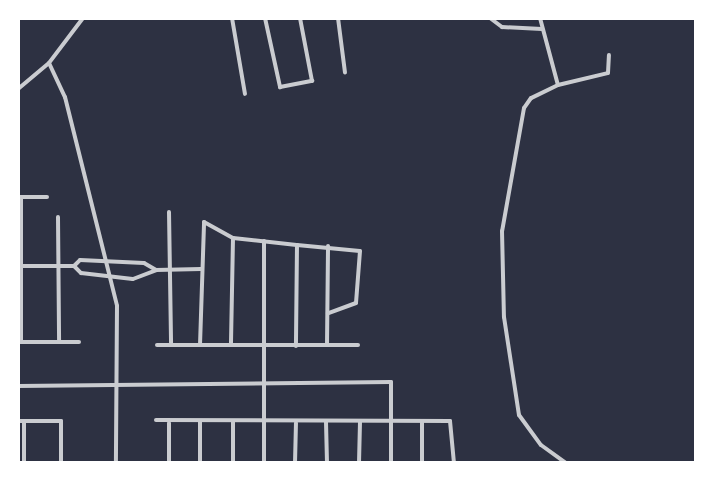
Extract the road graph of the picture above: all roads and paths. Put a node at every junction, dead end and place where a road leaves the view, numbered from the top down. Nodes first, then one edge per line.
1 (83, 18) edge
2 (231, 18) edge
3 (265, 18) edge
4 (300, 18) edge
5 (338, 18) edge
6 (490, 18) edge
7 (540, 18) edge
8 (542, 28) junction
9 (609, 56) dead end
10 (49, 63) junction
11 (345, 73) dead end
12 (558, 85) junction
13 (18, 89) edge
14 (245, 94) dead end
15 (20, 197) edge
16 (47, 197) dead end
17 (169, 212) dead end
18 (58, 217) dead end
19 (231, 237) junction
20 (264, 241) junction
21 (297, 245) junction
22 (328, 246) junction
23 (20, 249) edge
24 (107, 262) junction
25 (21, 266) junction
26 (58, 266) junction
27 (74, 266) junction
28 (201, 269) junction
29 (156, 270) junction
30 (171, 270) junction
31 (111, 276) junction
32 (20, 282) edge
33 (328, 313) junction
34 (20, 342) edge
35 (59, 342) junction
36 (79, 342) dead end
37 (264, 344) junction
38 (157, 345) dead end
39 (171, 345) junction
40 (200, 345) junction
41 (231, 345) junction
42 (327, 345) junction
43 (358, 345) dead end
44 (296, 346) junction
45 (264, 384) junction
46 (18, 386) edge
47 (115, 386) junction
48 (156, 420) dead end
49 (18, 421) edge
50 (24, 421) junction
51 (200, 421) junction
52 (360, 421) junction
53 (422, 421) junction
54 (233, 422) junction
55 (327, 422) junction
56 (391, 422) junction
57 (169, 423) junction
58 (265, 423) junction
59 (296, 423) junction
60 (24, 463) edge
61 (61, 463) edge
62 (116, 463) edge
63 (169, 463) edge
64 (200, 463) edge
65 (233, 463) edge
66 (264, 463) edge
67 (295, 463) edge
68 (327, 463) edge
69 (359, 463) edge
70 (391, 463) edge
71 (422, 463) edge
72 (454, 463) edge
73 (566, 463) edge

1 - 10 street
2 - 14 street
3 - 4 street
5 - 11 street
6 - 8 street
7 - 8 street
8 - 12 street
9 - 12 street
10 - 13 street
10 - 24 street
12 - 73 street
15 - 16 street
15 - 23 street
17 - 30 street
18 - 26 street
19 - 20 street
19 - 28 street
19 - 41 street
20 - 21 street
20 - 37 street
21 - 22 street
21 - 44 street
22 - 33 street
22 - 33 street
23 - 25 street
24 - 27 street
24 - 29 street
24 - 31 street
25 - 26 street
25 - 32 street
26 - 27 street
26 - 35 street
27 - 31 street
28 - 30 street
28 - 40 street
29 - 30 street
29 - 31 street
30 - 39 street
31 - 47 street
32 - 34 street
33 - 42 street
34 - 35 street
35 - 36 street
37 - 41 street
37 - 44 street
37 - 45 street
38 - 39 street
39 - 40 street
40 - 41 street
42 - 43 street
42 - 44 street
45 - 47 street
45 - 56 street
45 - 58 street
46 - 47 street
47 - 62 street
48 - 57 street
49 - 50 street
50 - 60 street
50 - 61 street
51 - 54 street
51 - 57 street
51 - 64 street
52 - 55 street
52 - 56 street
52 - 69 street
53 - 56 street
53 - 71 street
53 - 72 street
54 - 58 street
54 - 65 street
55 - 59 street
55 - 68 street
56 - 70 street
57 - 63 street
58 - 59 street
58 - 66 street
59 - 67 street

